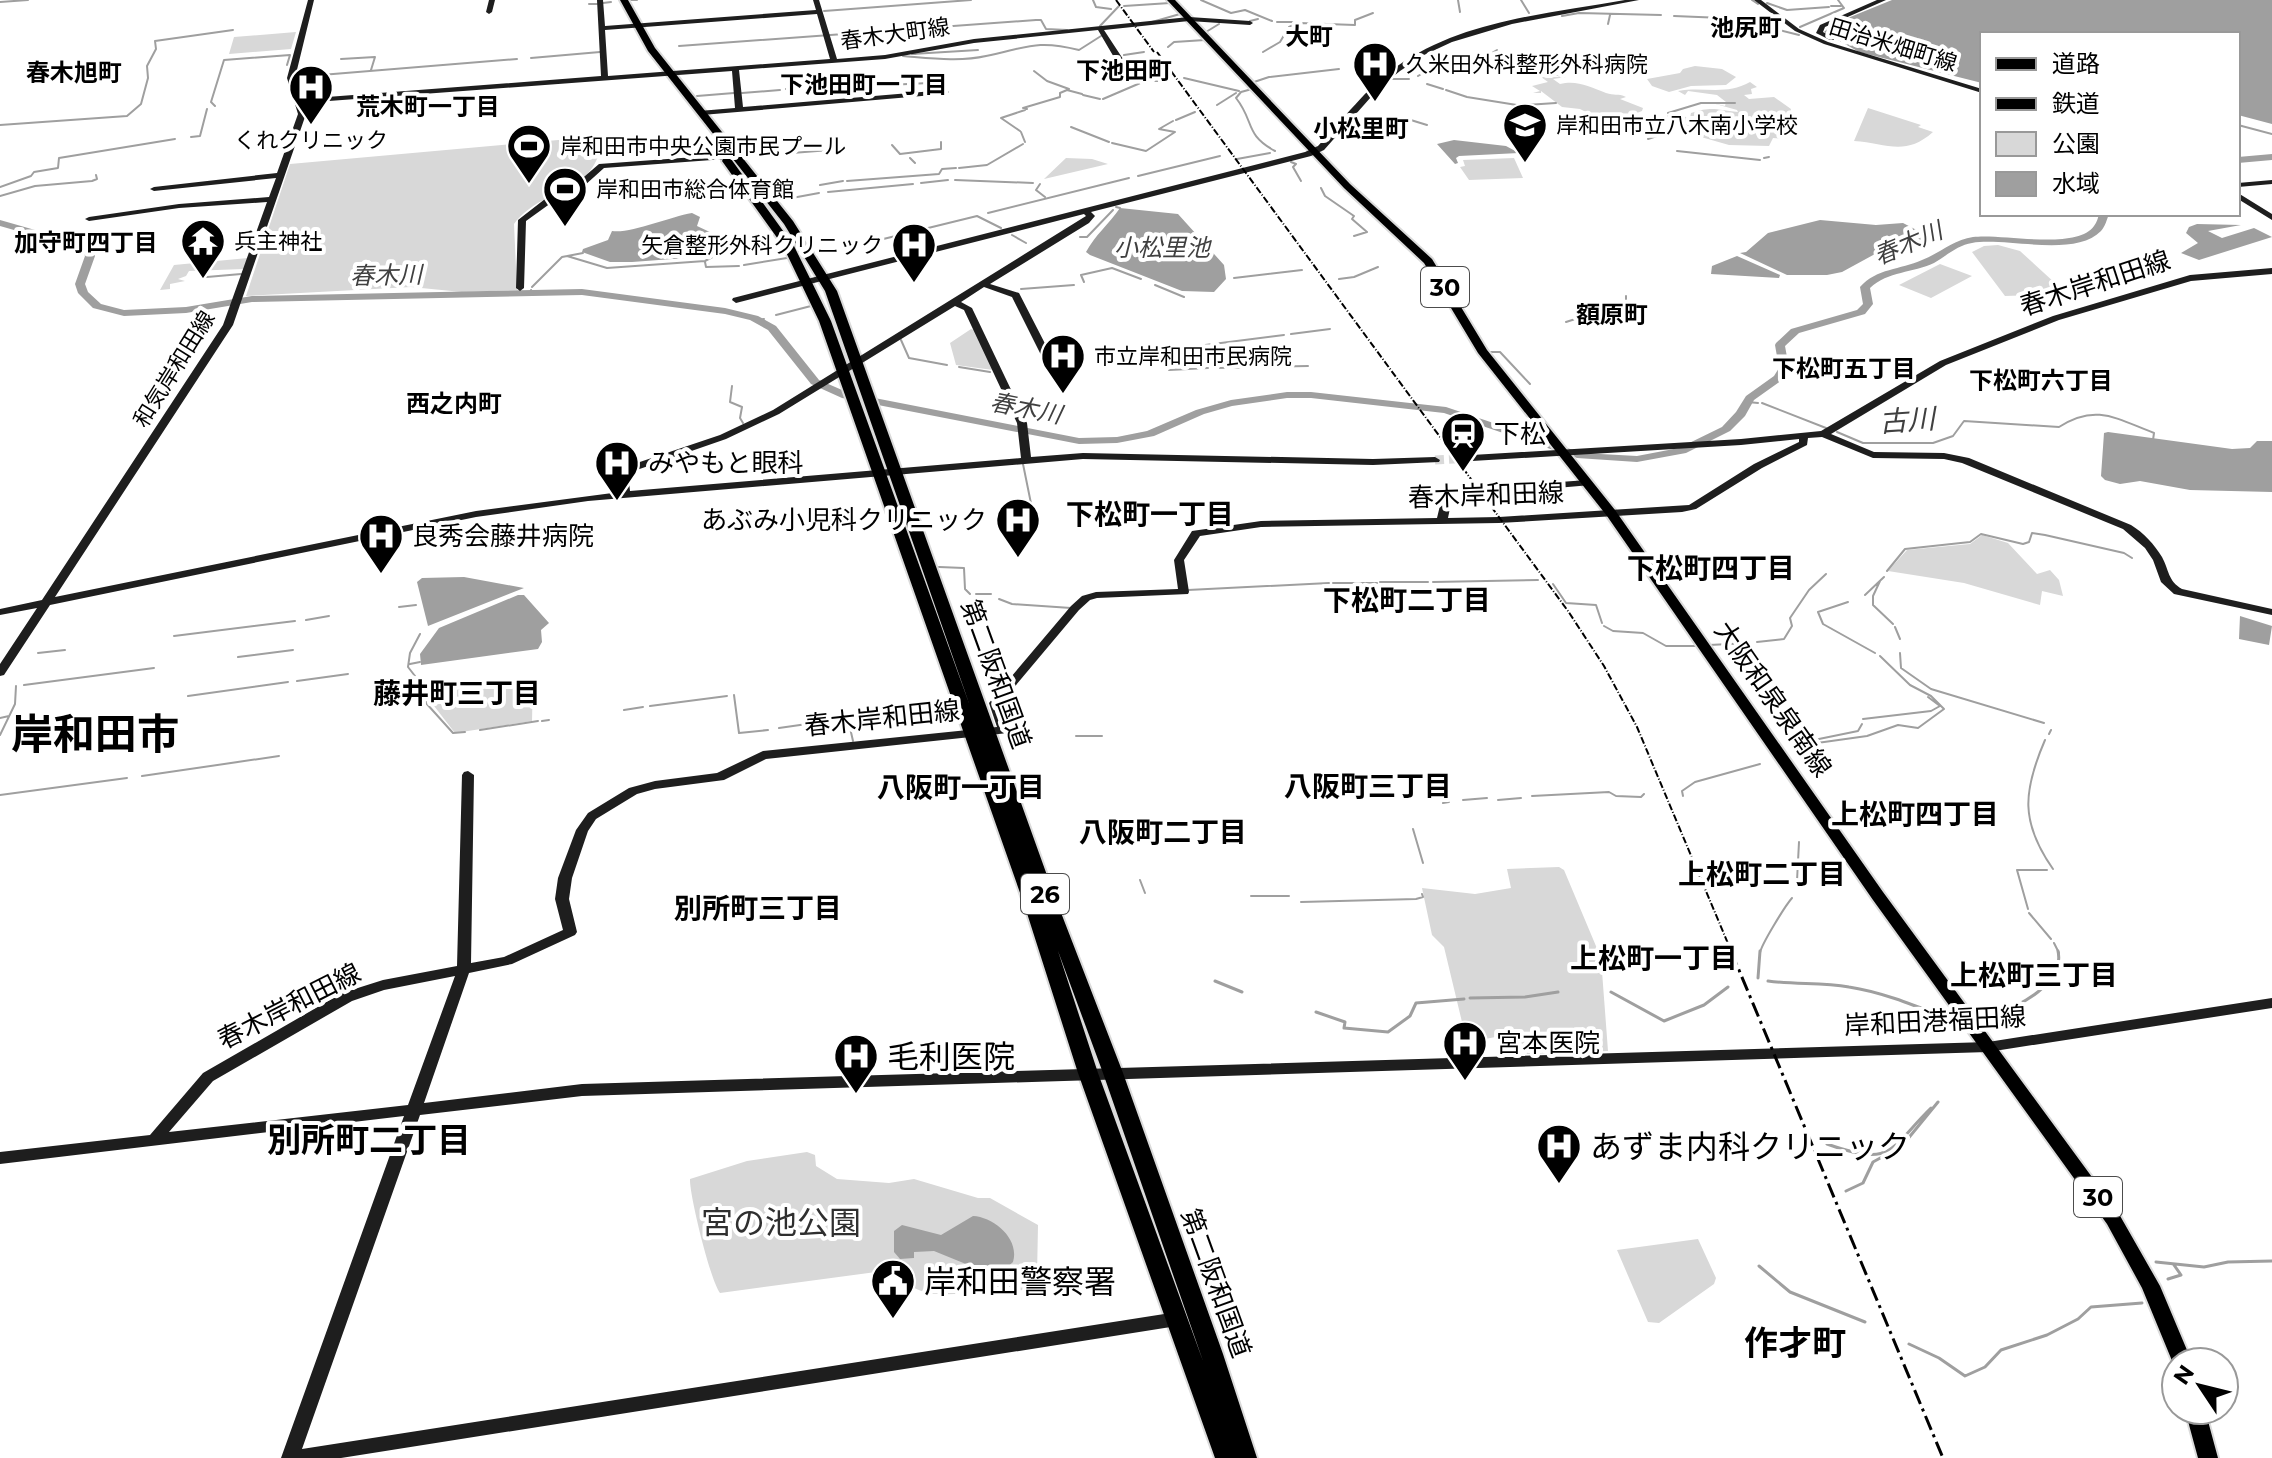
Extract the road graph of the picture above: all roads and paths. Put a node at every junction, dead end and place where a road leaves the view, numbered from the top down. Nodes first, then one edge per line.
1 (311, 0) edge
2 (492, 0) edge
3 (600, 0) edge
4 (616, 0) edge
5 (624, 0) edge
6 (816, 0) edge
7 (1171, 0) edge
8 (1636, 0) edge
9 (1757, 0) edge
10 (1883, 0) edge
11 (489, 12) dead end
12 (820, 12) junction
13 (1189, 19) junction
14 (1250, 23) dead end
15 (631, 26) junction
16 (602, 28) junction
17 (1100, 28) junction
18 (1837, 48) junction
19 (1119, 59) dead end
20 (834, 61) junction
21 (735, 68) junction
22 (666, 73) junction
23 (605, 78) junction
24 (1980, 90) edge
25 (945, 92) dead end
26 (300, 101) junction
27 (739, 109) junction
28 (702, 113) junction
29 (1315, 152) junction
30 (730, 157) junction
31 (281, 175) junction
32 (2272, 182) edge
33 (2240, 185) edge
34 (154, 189) dead end
35 (2240, 196) edge
36 (273, 199) junction
37 (1086, 212) junction
38 (2272, 218) edge
39 (89, 219) dead end
40 (2272, 271) edge
41 (825, 278) junction
42 (808, 282) junction
43 (983, 284) junction
44 (520, 288) dead end
45 (736, 300) dead end
46 (954, 302) junction
47 (857, 362) junction
48 (1050, 363) dead end
49 (842, 371) junction
50 (1823, 434) junction
51 (1803, 436) junction
52 (1558, 450) junction
53 (1472, 458) tunnel mouth
54 (1026, 459) junction
55 (1435, 460) tunnel mouth
56 (887, 471) junction
57 (1587, 483) junction
58 (1533, 487) dead end
59 (1448, 493) dead end
60 (625, 495) junction
61 (1611, 513) junction
62 (1442, 521) junction
63 (45, 603) junction
64 (0, 612) edge
65 (2272, 612) edge
66 (0, 673) edge
67 (988, 732) junction
68 (468, 775) dead end
69 (464, 969) junction
70 (2272, 1003) edge
71 (1988, 1047) junction
72 (1088, 1073) junction
73 (1113, 1073) junction
74 (415, 1108) junction
75 (155, 1139) junction
76 (0, 1158) edge
77 (1177, 1319) junction
78 (2175, 1346) edge
79 (2199, 1426) edge
80 (1226, 1428) junction
81 (291, 1458) edge
82 (1218, 1458) edge
83 (1227, 1458) edge
84 (1245, 1458) edge
85 (1254, 1458) edge
86 (2208, 1458) edge

1 - 26 street, 和気岸和田線
2 - 11 street
3 - 16 street
4 - 15 highway, 第二阪和国道 / 26
5 - 15 highway, 第二阪和国道 / 26
6 - 12 street
7 - 13 main road, 大阪和泉泉南線 / 30
8 - 29 street
9 - 18 street, 田治米畑町線
10 - 18 street
12 - 15 street
12 - 20 street
13 - 14 street, 春木大町線
13 - 17 street, 春木大町線
13 - 29 main road, 大阪和泉泉南線 / 30
15 - 16 street
15 - 22 highway, 第二阪和国道 / 26
16 - 23 street
17 - 19 street
17 - 20 street, 春木大町線
18 - 24 street, 田治米畑町線
20 - 21 street, 春木大町線
21 - 22 street, 春木大町線
21 - 27 street
22 - 23 street, 春木大町線
22 - 28 highway, 第二阪和国道 / 26
22 - 30 highway, 第二阪和国道 / 26
23 - 26 street
25 - 27 street
26 - 31 street, 和気岸和田線
27 - 28 street
28 - 30 highway, 第二阪和国道 / 26
29 - 37 street
29 - 52 main road, 大阪和泉泉南線 / 30
30 - 41 highway, 第二阪和国道 / 26
30 - 42 highway, 第二阪和国道 / 26
30 - 44 street
31 - 34 street
31 - 36 street, 和気岸和田線
32 - 33 street
35 - 38 street
36 - 39 street
36 - 63 street, 和気岸和田線
37 - 41 street
37 - 43 street
40 - 50 street, 春木岸和田線
41 - 42 street
41 - 47 highway, 第二阪和国道 / 26
42 - 45 street
42 - 49 highway, 第二阪和国道 / 26
43 - 46 street
43 - 48 street
46 - 47 street
46 - 54 street
47 - 49 street
47 - 56 highway, 第二阪和国道 / 26
49 - 56 highway, 第二阪和国道 / 26
49 - 60 street
50 - 51 street, 春木岸和田線
50 - 65 street
51 - 52 street
51 - 61 street, 春木岸和田線
52 - 53 street
52 - 57 main road, 大阪和泉泉南線 / 30
54 - 55 street
54 - 56 street
56 - 60 street
56 - 67 highway, 第二阪和国道 / 26
57 - 58 street
57 - 61 main road, 大阪和泉泉南線 / 30
59 - 62 street
60 - 63 street
61 - 62 street, 春木岸和田線
61 - 71 main road, 大阪和泉泉南線 / 30
62 - 67 street, 春木岸和田線
63 - 64 street
63 - 66 street, 和気岸和田線
67 - 69 street, 春木岸和田線
67 - 72 highway, 第二阪和国道 / 26
67 - 73 highway, 第二阪和国道 / 26
68 - 69 street
69 - 74 street
69 - 75 street, 春木岸和田線
70 - 71 street, 岸和田港福田線
71 - 73 street, 岸和田港福田線
71 - 78 main road, 大阪和泉泉南線 / 30
72 - 73 street, 岸和田港福田線
72 - 74 street, 岸和田港福田線
72 - 77 highway, 第二阪和国道 / 26
73 - 80 highway, 第二阪和国道 / 26
74 - 75 street, 岸和田港福田線
74 - 81 street
75 - 76 street
77 - 80 highway, 第二阪和国道 / 26
77 - 81 street
79 - 86 main road
80 - 82 highway, 26
80 - 83 highway, 第二阪和国道 / 26
80 - 84 highway, 第二阪和国道 / 26
80 - 85 highway, 26

